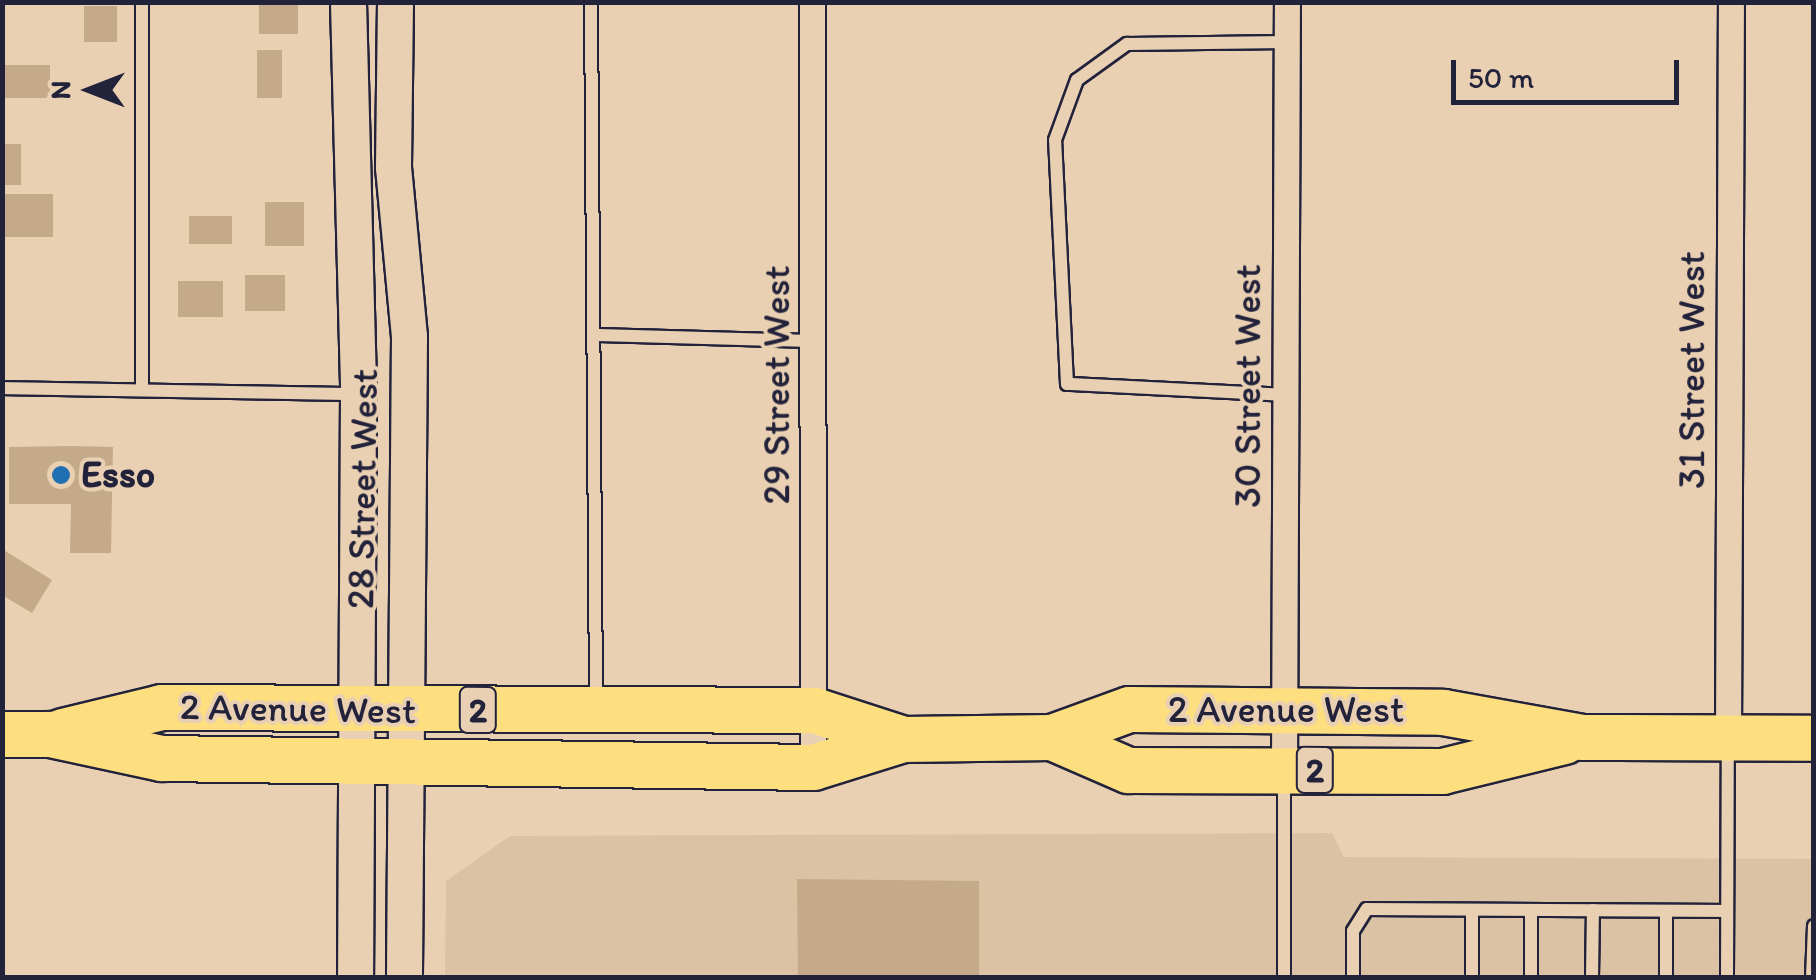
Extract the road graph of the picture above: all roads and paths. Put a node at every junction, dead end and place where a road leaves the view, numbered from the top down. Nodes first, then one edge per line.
1 (142, 2) edge
2 (348, 2) edge
3 (395, 2) edge
4 (591, 2) edge
5 (812, 2) edge
6 (1287, 2) edge
7 (1731, 2) edge
8 (1286, 42) junction
9 (594, 335) junction
10 (814, 342) junction
11 (2, 388) edge
12 (142, 390) junction
13 (358, 394) junction
14 (1286, 395) junction
15 (357, 709) junction
16 (1284, 709) junction
17 (402, 710) junction
18 (814, 710) junction
19 (596, 711) junction
20 (2, 734) edge
21 (50, 734) junction
22 (1052, 737) junction
23 (1582, 737) junction
24 (1728, 738) junction
25 (1814, 738) edge
26 (903, 739) junction
27 (356, 761) junction
28 (402, 761) junction
29 (814, 767) junction
30 (1284, 770) junction
31 (1472, 910) junction
32 (1530, 910) junction
33 (1593, 910) junction
34 (1666, 910) junction
35 (1727, 911) junction
36 (1814, 926) edge
37 (354, 978) edge
38 (404, 978) edge
39 (1284, 978) edge
40 (1353, 978) edge
41 (1472, 978) edge
42 (1530, 978) edge
43 (1592, 978) edge
44 (1666, 978) edge
45 (1727, 978) edge
46 (1812, 978) edge

1 - 12 lane
2 - 13 street, 28 Street West
3 - 17 street, 28 Street West
4 - 9 lane
5 - 10 street, 29 Street West
6 - 8 street, 30 Street West
7 - 24 street, 31 Street West
8 - 14 street, 30 Street West
8 - 14 lane
9 - 10 lane
9 - 19 lane
10 - 18 street, 29 Street West
11 - 12 lane
12 - 13 lane
13 - 15 street, 28 Street West
14 - 16 street, 30 Street West
15 - 17 highway, 2 Avenue West / 2
15 - 21 highway, 2 Avenue West / 2
15 - 27 street, 28 Street West
16 - 22 highway, 2 Avenue West / 2
16 - 23 highway, 2 Avenue West / 2
16 - 30 street, 30 Street West
17 - 19 highway, 2 Avenue West / 2
17 - 28 street, 28 Street West
18 - 19 highway, 2 Avenue West / 2
18 - 26 highway, 2 Avenue West / 2
18 - 29 street, 29 Street West
20 - 21 highway, 2 Avenue West / 2
21 - 27 highway, 2 Avenue West / 2
22 - 26 highway, 2 Avenue West / 2
22 - 30 highway, 2 Avenue West / 2
23 - 24 highway, 2 Avenue West / 2
23 - 30 highway, 2 Avenue West / 2
24 - 25 highway, 2 Avenue West / 2
24 - 35 lane
26 - 29 highway, 2 Avenue West / 2
27 - 28 highway, 2 Avenue West / 2
27 - 37 street, 28 Street West
28 - 29 highway, 2 Avenue West / 2
28 - 38 street, 28 Street West
30 - 39 lane
31 - 32 lane
31 - 40 lane
31 - 41 lane
32 - 33 lane
32 - 42 lane
33 - 34 lane
33 - 43 lane
34 - 35 lane
34 - 44 lane
35 - 45 lane
36 - 46 lane

